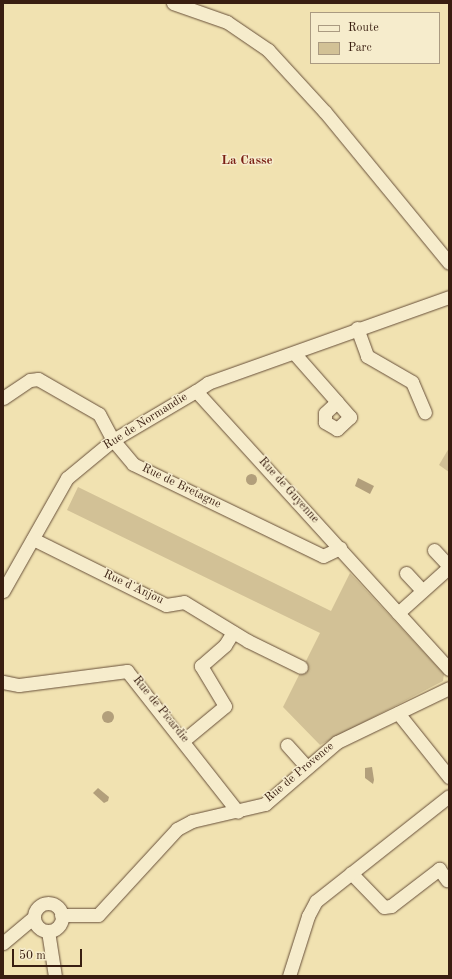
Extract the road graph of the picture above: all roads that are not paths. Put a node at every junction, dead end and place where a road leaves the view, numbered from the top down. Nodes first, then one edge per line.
1 (173, 3) edge
2 (449, 263) edge
3 (449, 297) edge
4 (357, 328) junction
5 (294, 353) junction
6 (196, 390) junction
7 (3, 398) edge
8 (337, 402) dead end
9 (425, 412) dead end
10 (113, 440) junction
11 (33, 539) junction
12 (340, 548) junction
13 (434, 550) dead end
14 (449, 566) edge
15 (406, 573) dead end
16 (422, 590) junction
17 (3, 591) edge
18 (398, 613) junction
19 (233, 632) junction
20 (301, 667) dead end
21 (449, 669) edge
22 (3, 682) edge
23 (449, 688) edge
24 (398, 713) junction
25 (184, 740) junction
26 (287, 746) dead end
27 (307, 767) junction
28 (449, 777) edge
29 (449, 796) edge
30 (238, 812) junction
31 (352, 873) junction
32 (447, 880) dead end
33 (61, 916) junction
34 (34, 917) junction
35 (48, 931) junction
36 (3, 943) edge
37 (55, 976) edge
38 (289, 976) edge

1 - 2 street
3 - 4 street
4 - 5 street
4 - 9 street
5 - 6 street
5 - 8 street
6 - 10 street, Rue de Normandie
6 - 12 street, Rue de Guyenne
7 - 10 street, Rue de Bretagne
10 - 11 street, Rue de Normandie
10 - 12 street, Rue de Bretagne
11 - 17 street, Rue de Normandie
11 - 19 street, Rue d'Anjou
12 - 18 street, Rue de Guyenne
13 - 14 street
14 - 16 street
15 - 16 street
16 - 18 street
18 - 21 street, Rue de Guyenne
19 - 20 street, Rue d'Anjou
19 - 25 street
22 - 25 street, Rue de Picardie
23 - 24 street, Rue de Provence
24 - 27 street, Rue de Provence
24 - 28 street
25 - 30 street, Rue de Picardie
26 - 27 street
27 - 30 street, Rue de Provence
29 - 31 street
30 - 33 street, Rue de Provence
31 - 32 street
31 - 38 street
33 - 34 street
33 - 35 street
34 - 35 street
34 - 36 street
35 - 37 street

